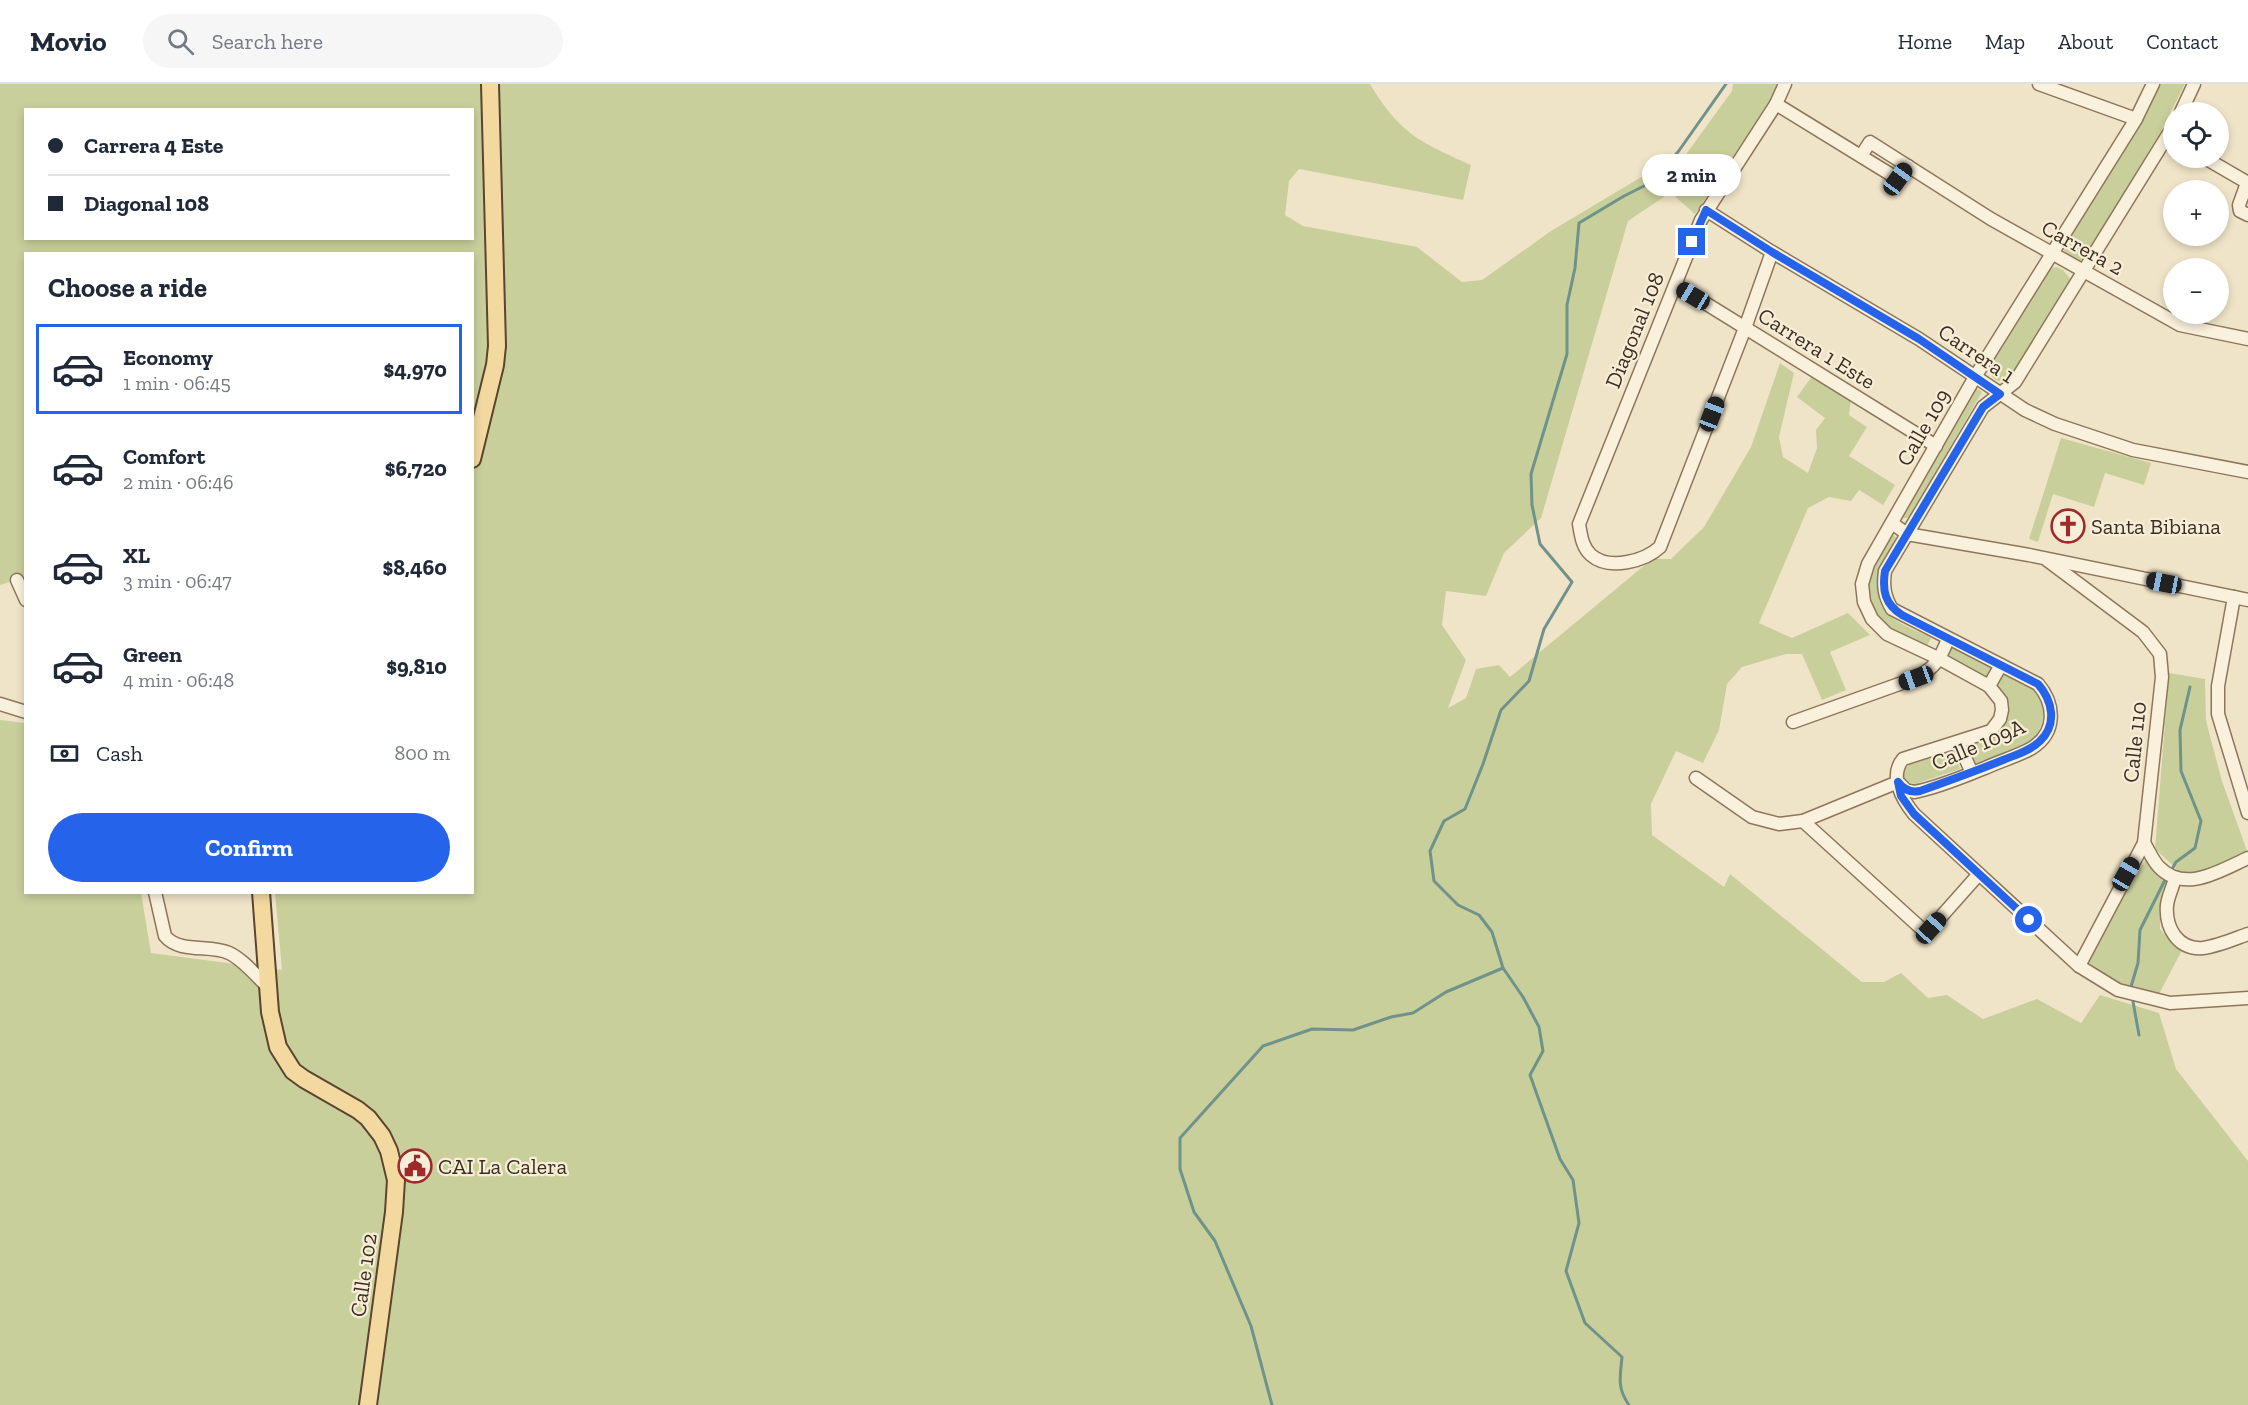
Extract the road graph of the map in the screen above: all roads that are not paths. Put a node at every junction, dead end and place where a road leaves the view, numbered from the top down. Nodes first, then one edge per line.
1 (490, 84) edge
2 (1785, 84) edge
3 (2039, 84) edge
4 (2153, 84) edge
5 (2194, 84) edge
6 (2186, 102) edge
7 (1776, 104) junction
8 (2136, 119) junction
9 (2163, 147) edge
10 (2222, 168) edge
11 (2248, 183) edge
12 (1706, 210) junction
13 (2248, 215) edge
14 (1772, 252) junction
15 (2051, 254) junction
16 (2083, 272) junction
17 (1676, 285) junction
18 (1745, 328) junction
19 (2248, 339) edge
20 (1975, 377) junction
21 (2000, 394) junction
22 (1936, 446) junction
23 (474, 451) edge
24 (2248, 472) edge
25 (1892, 523) junction
26 (1907, 534) junction
27 (2047, 560) junction
28 (17, 580) dead end
29 (24, 596) edge
30 (2234, 597) junction
31 (2248, 600) edge
32 (1948, 639) junction
33 (1940, 659) junction
34 (2001, 665) junction
35 (1989, 686) junction
36 (0, 705) edge
37 (2051, 705) joint
38 (24, 711) edge
39 (1793, 722) dead end
40 (1959, 742) junction
41 (1972, 773) junction
42 (1696, 778) dead end
43 (1898, 782) junction
44 (2248, 813) edge
45 (1803, 821) junction
46 (2144, 843) junction
47 (2248, 858) edge
48 (1978, 874) junction
49 (2175, 878) junction
50 (155, 894) edge
51 (261, 894) edge
52 (2248, 934) edge
53 (2079, 966) junction
54 (269, 988) junction
55 (2248, 998) edge
56 (368, 1405) edge

1 - 23 main road
2 - 7 street, Diagonal 108
3 - 8 street
4 - 8 street, Calle 109
5 - 6 street
7 - 12 street, Diagonal 108
7 - 15 street, Carrera 2
8 - 15 street, Calle 109
9 - 16 street, Calle 109
10 - 11 street
11 - 13 street
12 - 14 street, Carrera 1
12 - 17 street, Diagonal 108
14 - 18 street
14 - 20 street, Carrera 1
15 - 16 street, Carrera 2
15 - 20 street, Calle 109
16 - 19 street, Carrera 2
16 - 21 street, Calle 109
17 - 18 street, Carrera 1 Este
17 - 18 street, Diagonal 108
18 - 22 street, Carrera 1 Este
20 - 21 street, Carrera 1
20 - 22 street, Calle 109
21 - 24 street, Carrera 1
21 - 26 street, Calle 109
22 - 25 street, Calle 109
25 - 26 street
25 - 33 street, Calle 109
26 - 27 street
26 - 32 street, Calle 109
27 - 30 street
27 - 46 street, Calle 110
28 - 29 street
30 - 31 street
30 - 44 street
32 - 33 street
32 - 34 street, Calle 109
33 - 35 street, Calle 109
33 - 39 street
34 - 35 street
34 - 37 street, Calle 109
35 - 40 street, Calle 109A
36 - 38 street
37 - 41 street, Calle 109A
40 - 41 street
40 - 43 street, Calle 109A
41 - 43 street, Calle 109A
42 - 45 street
43 - 45 street
43 - 48 street
45 - 48 street
46 - 49 street
46 - 53 street, Calle 110
47 - 49 street
48 - 53 street
49 - 52 street
50 - 54 street
51 - 54 main road, Calle 102
53 - 55 street
54 - 56 main road, Calle 102

